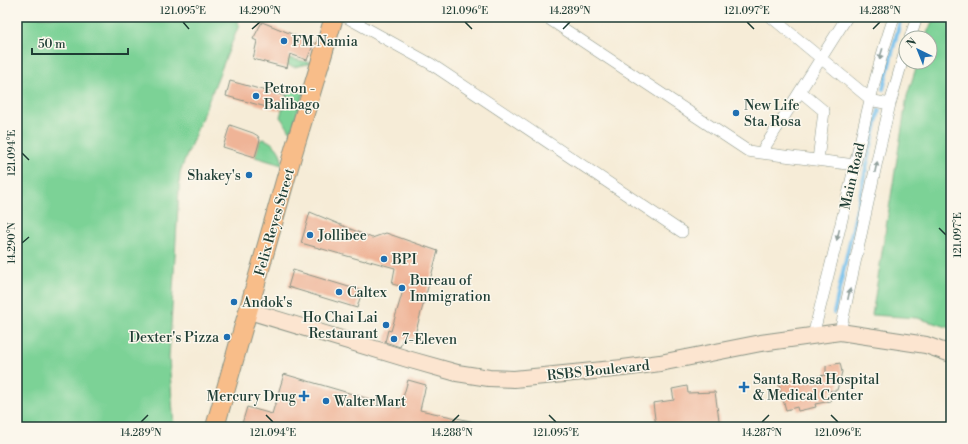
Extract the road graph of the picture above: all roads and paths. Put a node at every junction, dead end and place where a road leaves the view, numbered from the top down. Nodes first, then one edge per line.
1 (334, 17) edge
2 (346, 17) edge
3 (546, 17) edge
4 (771, 17) edge
5 (847, 17) edge
6 (894, 17) edge
7 (917, 17) edge
8 (913, 30) edge
9 (821, 58) junction
10 (900, 70) edge
11 (800, 91) junction
12 (869, 98) junction
13 (890, 104) junction
14 (760, 153) junction
15 (818, 160) junction
16 (855, 165) junction
17 (682, 232) dead end
18 (249, 311) junction
19 (840, 332) junction
20 (813, 336) junction
21 (951, 354) edge
22 (215, 427) edge

1 - 18 main road, Felix Reyes Street
2 - 17 street
3 - 14 street
4 - 9 street
5 - 9 street
6 -> 12 street, Main Road
7 - 8 street
9 - 11 street
9 - 12 street
10 - 13 street, Main Road
11 - 14 street
11 - 15 street
12 - 13 street
12 - 16 street, Main Road
19 -> 13 street, Main Road
14 - 15 street
15 - 16 street
16 -> 20 street, Main Road
18 - 20 street, RSBS Boulevard
18 - 22 main road, Felix Reyes Street
19 - 20 street, RSBS Boulevard
19 - 21 street, RSBS Boulevard

